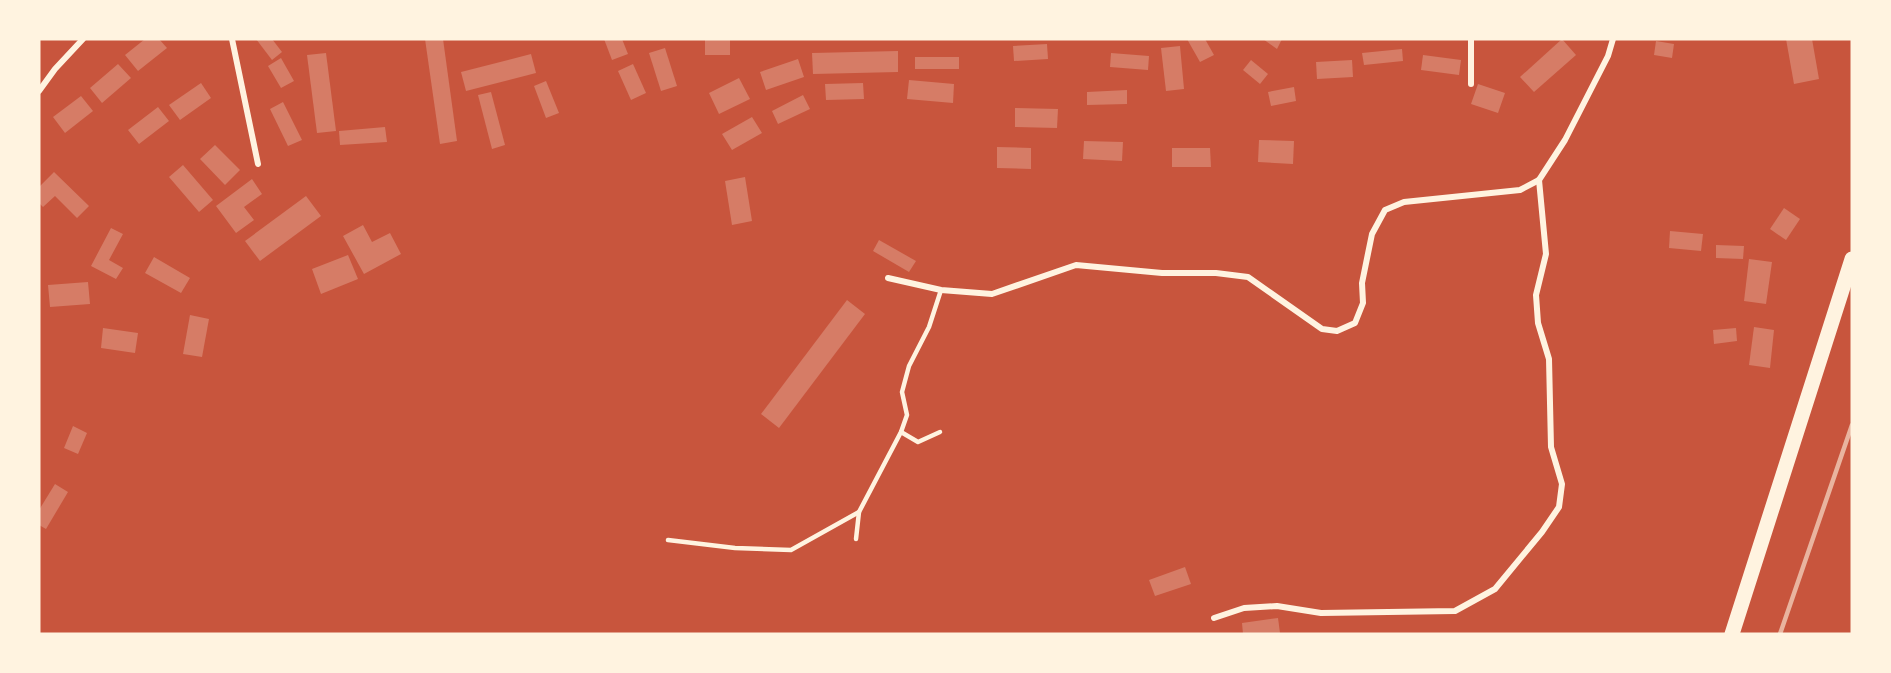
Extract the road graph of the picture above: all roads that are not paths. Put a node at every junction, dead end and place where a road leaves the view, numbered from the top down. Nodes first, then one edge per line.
1 (83, 39) edge
2 (232, 39) edge
3 (1471, 39) edge
4 (1612, 39) edge
5 (1471, 84) dead end
6 (39, 91) edge
7 (258, 164) dead end
8 (1539, 180) junction
9 (1852, 259) edge
10 (888, 278) dead end
11 (941, 290) junction
12 (901, 432) junction
13 (940, 432) dead end
14 (859, 512) junction
15 (856, 539) dead end
16 (668, 540) dead end
17 (1214, 618) dead end
18 (1732, 634) edge

1 - 6 street
2 - 7 street
3 - 5 street
4 - 8 street
8 - 11 street
8 - 17 street
9 - 18 main road
10 - 11 street
11 - 12 lane
12 - 13 lane
12 - 14 lane
14 - 15 lane
14 - 16 lane

